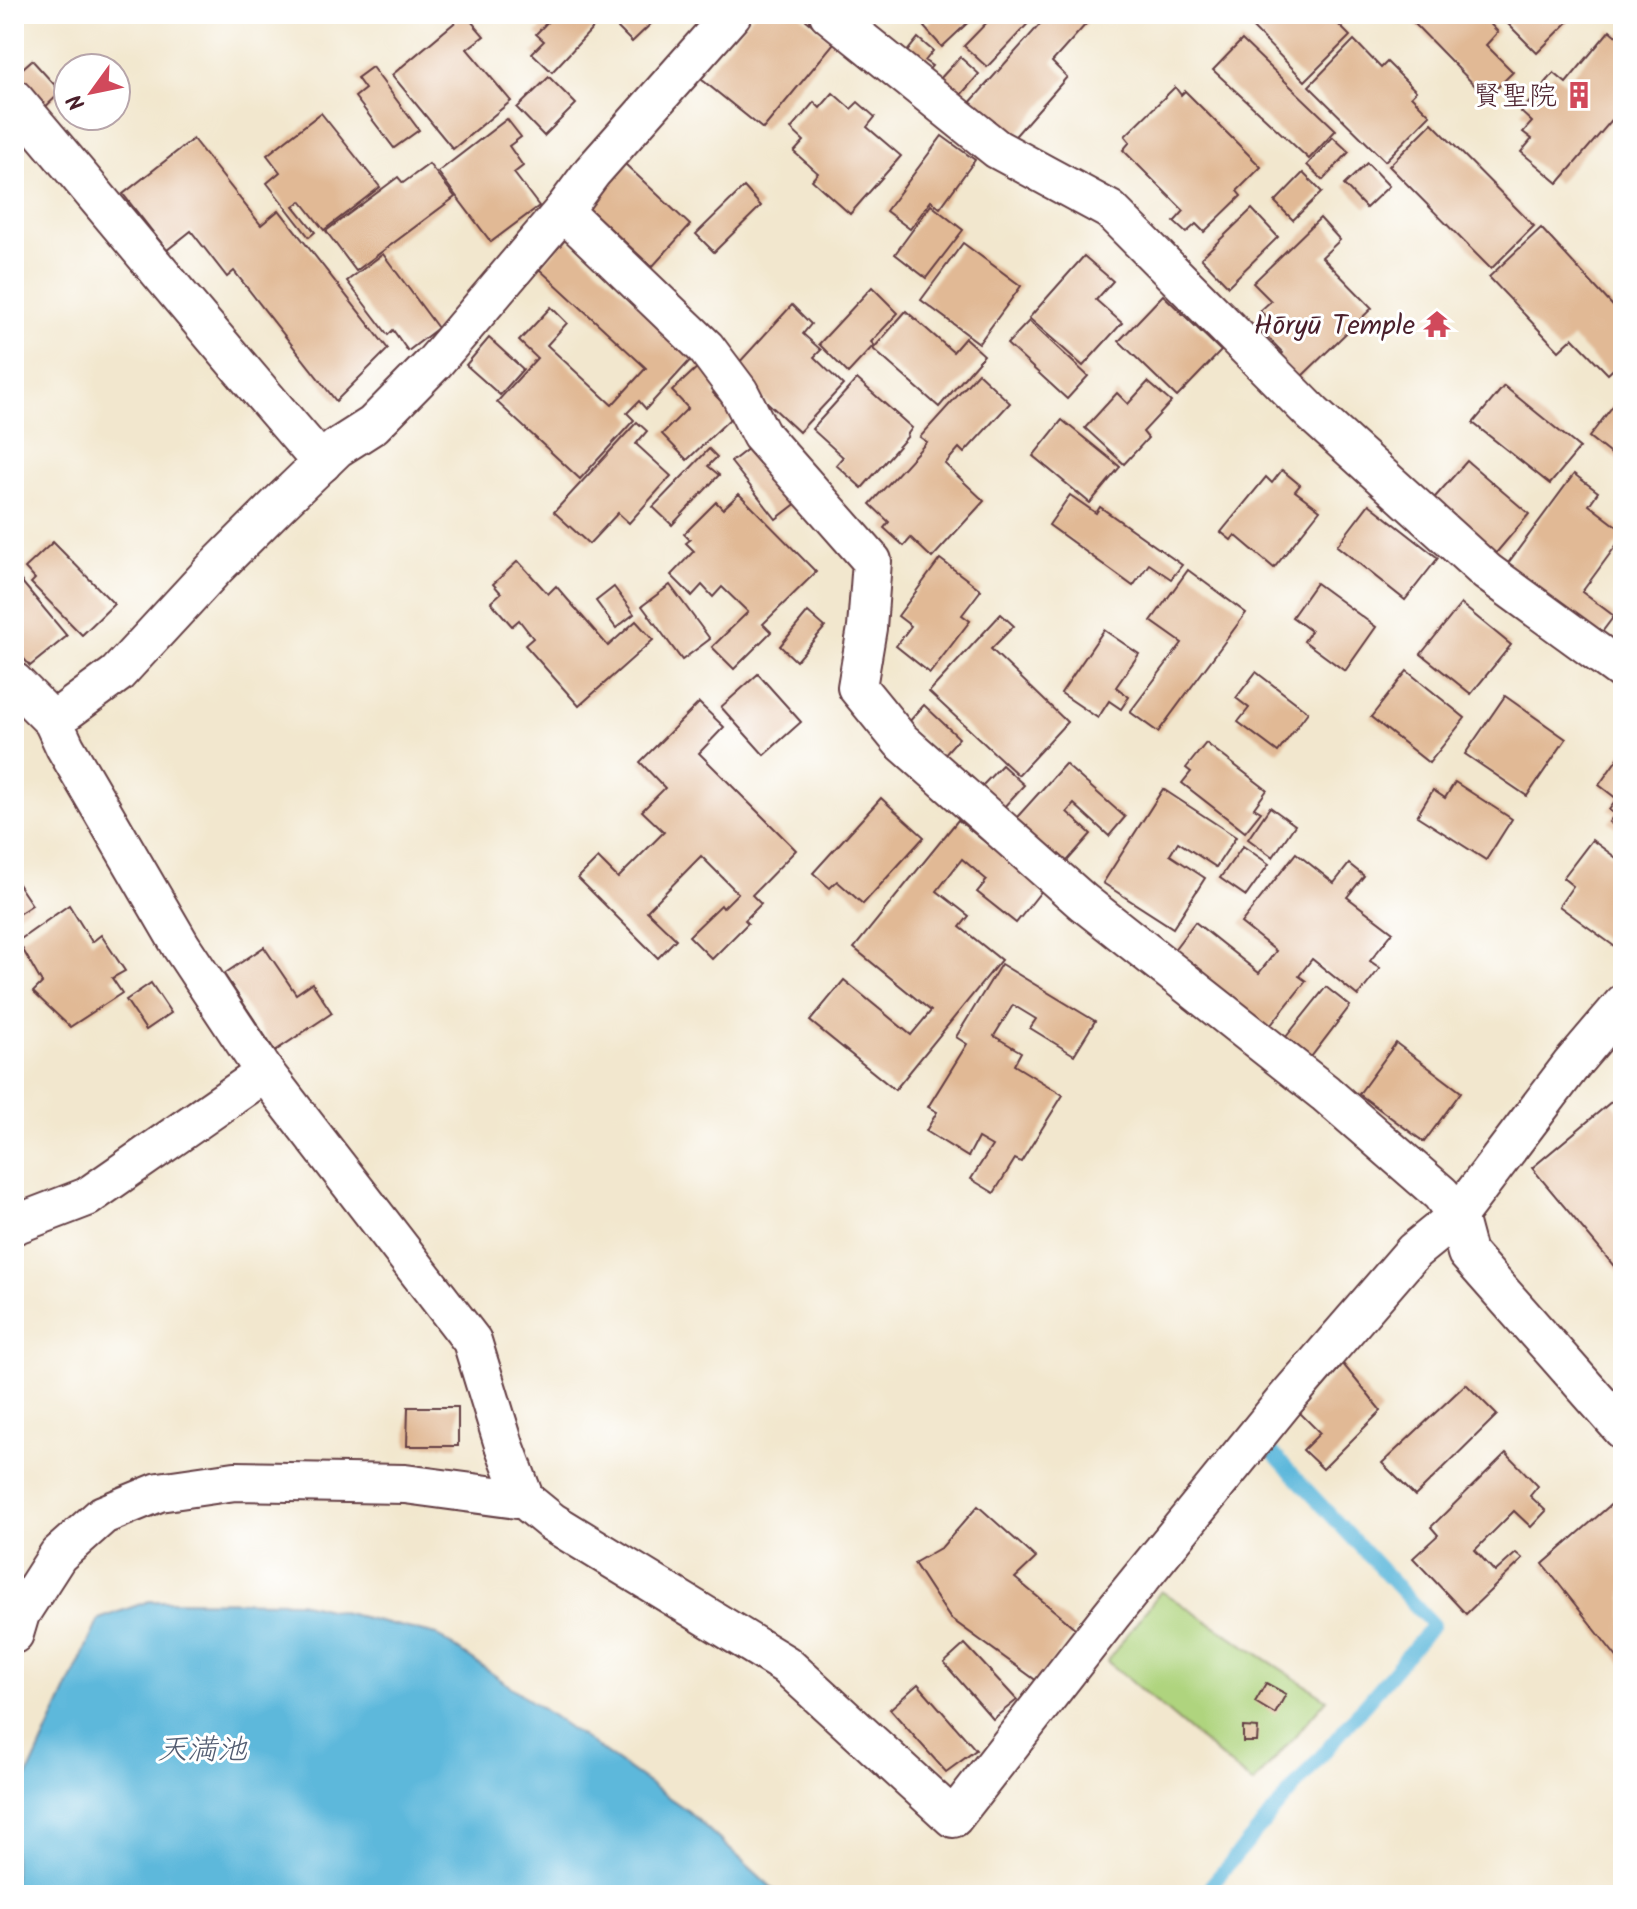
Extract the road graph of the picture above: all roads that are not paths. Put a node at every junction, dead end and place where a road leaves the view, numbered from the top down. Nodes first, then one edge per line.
1 (732, 14) edge
2 (829, 14) edge
3 (14, 99) edge
4 (563, 211) junction
5 (322, 463) junction
6 (1623, 671) edge
7 (14, 682) edge
8 (53, 721) junction
9 (1623, 1004) edge
10 (265, 1073) junction
11 (1457, 1216) junction
12 (14, 1225) edge
13 (1623, 1430) edge
14 (525, 1500) junction
15 (14, 1634) edge

1 - 4 street
2 - 6 street
3 - 5 street
4 - 5 street
4 - 11 street
5 - 8 street
7 - 8 street
8 - 10 street
9 - 11 street
10 - 12 street
10 - 14 street
11 - 13 street
11 - 14 street
14 - 15 street

